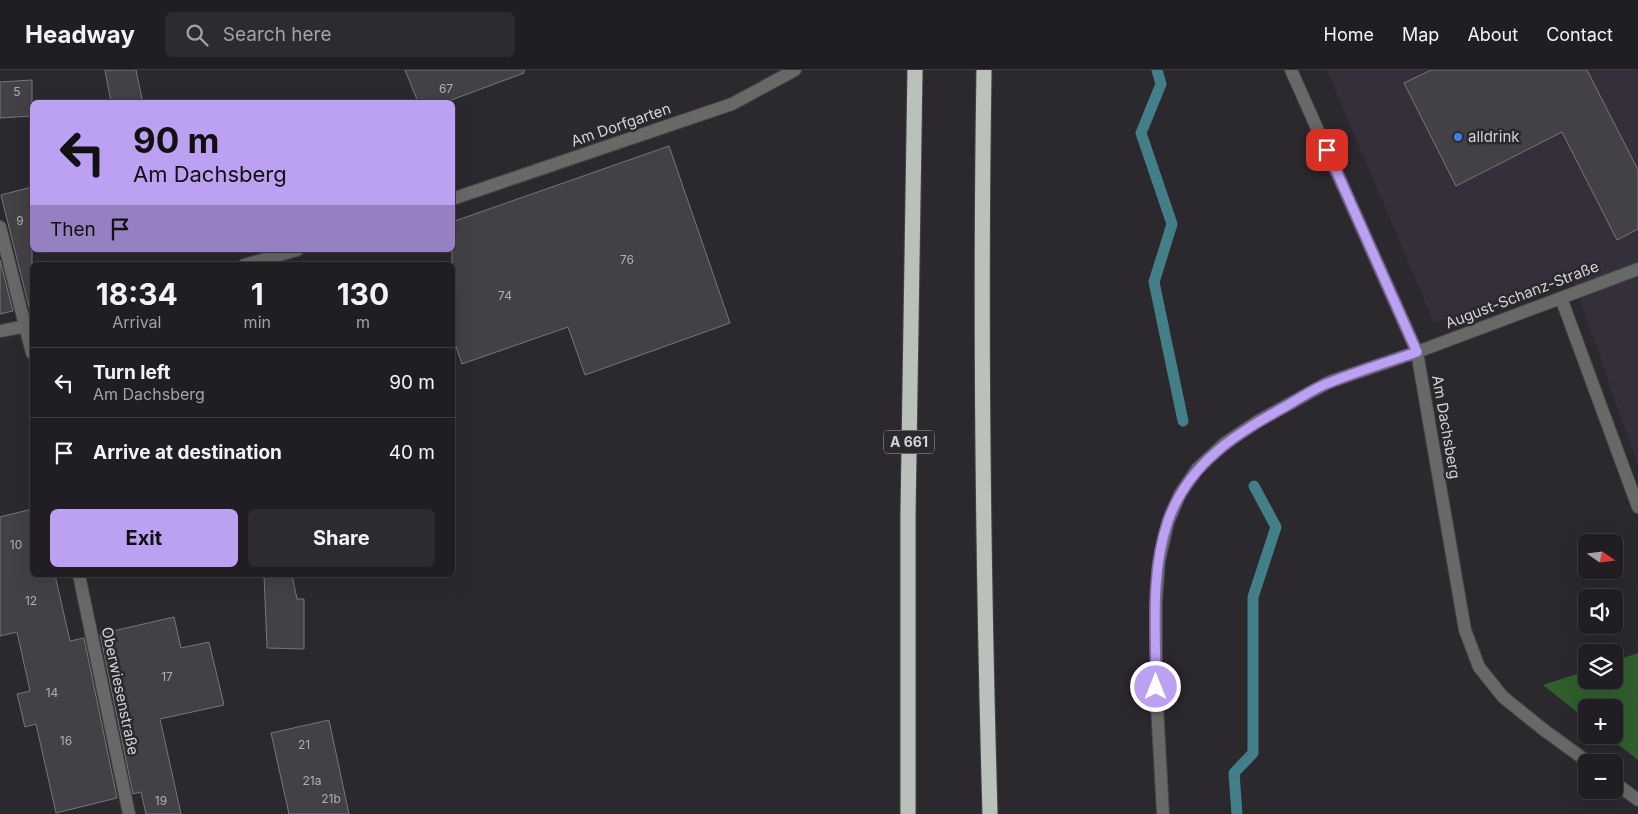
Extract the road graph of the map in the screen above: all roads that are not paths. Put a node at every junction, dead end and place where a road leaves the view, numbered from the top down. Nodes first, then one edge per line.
1 (795, 70) edge
2 (915, 70) edge
3 (1291, 70) edge
4 (984, 72) edge
5 (455, 198) edge
6 (0, 227) edge
7 (289, 252) edge
8 (254, 262) edge
9 (1638, 269) edge
10 (1561, 298) junction
11 (30, 326) edge
12 (0, 331) edge
13 (1417, 352) junction
14 (1638, 507) edge
15 (79, 577) edge
16 (1578, 755) edge
17 (1623, 789) edge
18 (1638, 800) edge
19 (129, 814) edge
20 (908, 814) edge
21 (990, 814) edge
22 (1163, 814) edge

1 - 5 street, Am Dorfgarten
2 - 20 highway, A 661
3 - 13 street, Am Dachsberg
4 - 21 highway
6 - 11 street
7 - 8 street
9 - 10 street, August-Schanz-Straße
10 - 13 street, August-Schanz-Straße
10 - 14 street
11 - 12 street
13 - 16 street, Am Dachsberg
13 - 22 street, August-Schanz-Straße
15 - 19 street, Oberwiesenstraße
17 - 18 street

